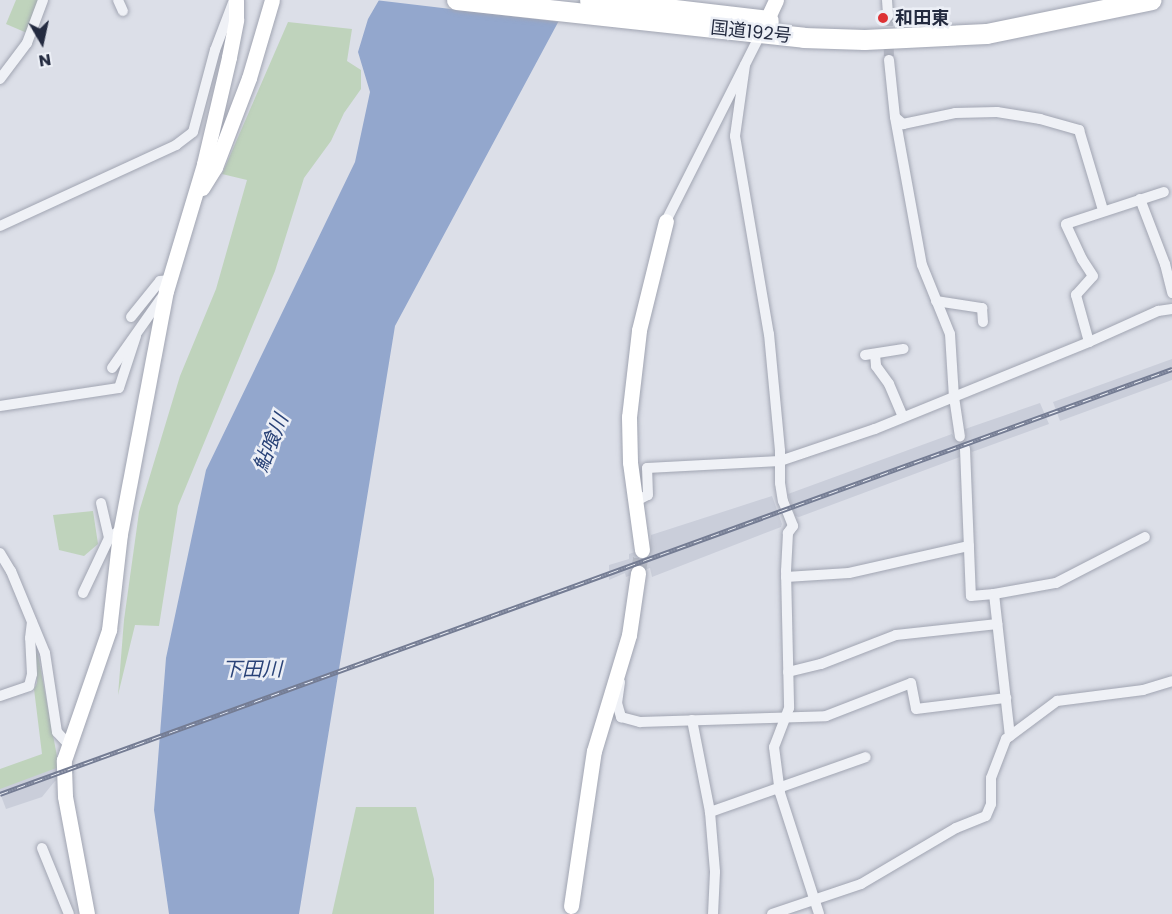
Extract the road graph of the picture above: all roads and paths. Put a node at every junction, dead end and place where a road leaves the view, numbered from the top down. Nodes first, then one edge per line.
1 (44, 0) edge
2 (118, 0) edge
3 (235, 0) edge
4 (272, 0) edge
5 (457, 0) edge
6 (590, 0) edge
7 (776, 0) edge
8 (887, 0) edge
9 (1152, 0) edge
10 (123, 11) dead end
11 (888, 16) tunnel mouth
12 (755, 26) junction
13 (889, 60) tunnel mouth
14 (745, 65) junction
15 (2, 74) edge
16 (895, 117) junction
17 (1164, 192) dead end
18 (1140, 199) junction
19 (193, 203) junction
20 (1103, 210) junction
21 (666, 221) joint
22 (0, 226) edge
23 (168, 285) junction
24 (1172, 293) edge
25 (936, 301) junction
26 (1172, 309) edge
27 (131, 316) dead end
28 (983, 322) dead end
29 (136, 336) junction
30 (1089, 342) junction
31 (904, 349) dead end
32 (112, 368) dead end
33 (954, 397) junction
34 (0, 406) edge
35 (903, 417) junction
36 (960, 437) dead end
37 (965, 449) dead end
38 (780, 461) junction
39 (636, 501) junction
40 (100, 503) dead end
41 (115, 534) junction
42 (1145, 537) dead end
43 (969, 546) junction
44 (642, 550) tunnel mouth
45 (0, 553) edge
46 (638, 573) tunnel mouth
47 (786, 578) junction
48 (83, 593) dead end
49 (994, 594) junction
50 (32, 621) junction
51 (998, 624) junction
52 (618, 672) junction
53 (788, 672) junction
54 (1172, 681) edge
55 (0, 696) edge
56 (1006, 698) junction
57 (785, 718) junction
58 (692, 720) junction
59 (1010, 736) junction
60 (70, 746) junction
61 (866, 758) dead end
62 (779, 786) junction
63 (710, 812) junction
64 (42, 848) dead end
65 (815, 901) junction
66 (571, 910) edge
67 (69, 914) edge
68 (87, 914) edge
69 (713, 914) edge
70 (772, 914) edge
71 (819, 914) edge

1 - 15 street
2 - 10 street
3 - 19 street
3 - 22 street
4 - 19 street
5 - 12 highway, 国道192号
6 - 12 highway, 国道192号
7 - 12 street
8 - 11 street
9 - 12 highway, 国道192号
12 - 14 street
13 - 16 street
14 - 21 street
14 - 38 street
16 - 20 street
16 - 25 street
17 - 18 street
18 - 20 street
18 - 24 street
19 - 23 street
20 - 30 street
21 - 39 street
23 - 27 street
23 - 29 street
23 - 41 street
25 - 28 street
25 - 33 street
26 - 30 street
29 - 32 street
29 - 34 street
30 - 33 street
31 - 35 street
33 - 35 street
33 - 36 street
35 - 38 street
37 - 43 street
38 - 39 street
38 - 47 street
39 - 44 street
40 - 41 street
41 - 48 street
41 - 60 street
42 - 49 street
43 - 47 street
43 - 49 street
45 - 50 street
46 - 52 street
47 - 53 street
49 - 51 street
50 - 55 street
50 - 60 street
51 - 53 street
51 - 56 street
52 - 58 street
52 - 66 street
53 - 57 street
54 - 59 street
56 - 57 street
56 - 59 street
57 - 58 street
57 - 62 street
58 - 63 street
59 - 65 street
60 - 68 street
61 - 62 street
62 - 63 street
62 - 65 street
63 - 69 street
64 - 67 street
65 - 70 street
65 - 71 street

